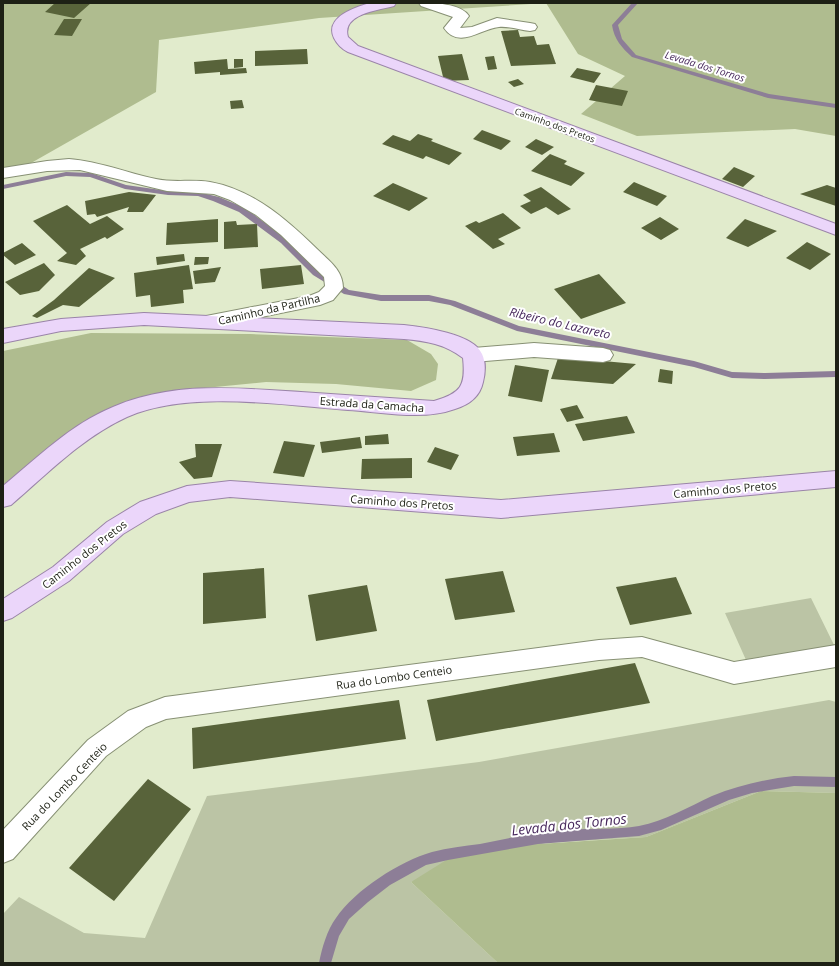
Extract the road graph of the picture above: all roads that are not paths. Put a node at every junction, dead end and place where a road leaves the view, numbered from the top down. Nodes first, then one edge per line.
1 (389, 3) edge
2 (426, 3) edge
3 (530, 27) dead end
4 (3, 173) edge
5 (836, 230) edge
6 (208, 322) junction
7 (3, 336) edge
8 (602, 355) dead end
9 (473, 356) junction
10 (836, 478) edge
11 (3, 499) edge
12 (3, 612) edge
13 (836, 656) edge
14 (3, 850) edge

1 - 5 main road, Caminho dos Pretos
2 - 3 street
4 - 6 street, Caminho da Partilha
6 - 7 main road
6 - 9 main road
8 - 9 street
9 - 11 main road, Estrada da Camacha
10 - 12 main road, Caminho dos Pretos
13 - 14 street, Rua do Lombo Centeio

